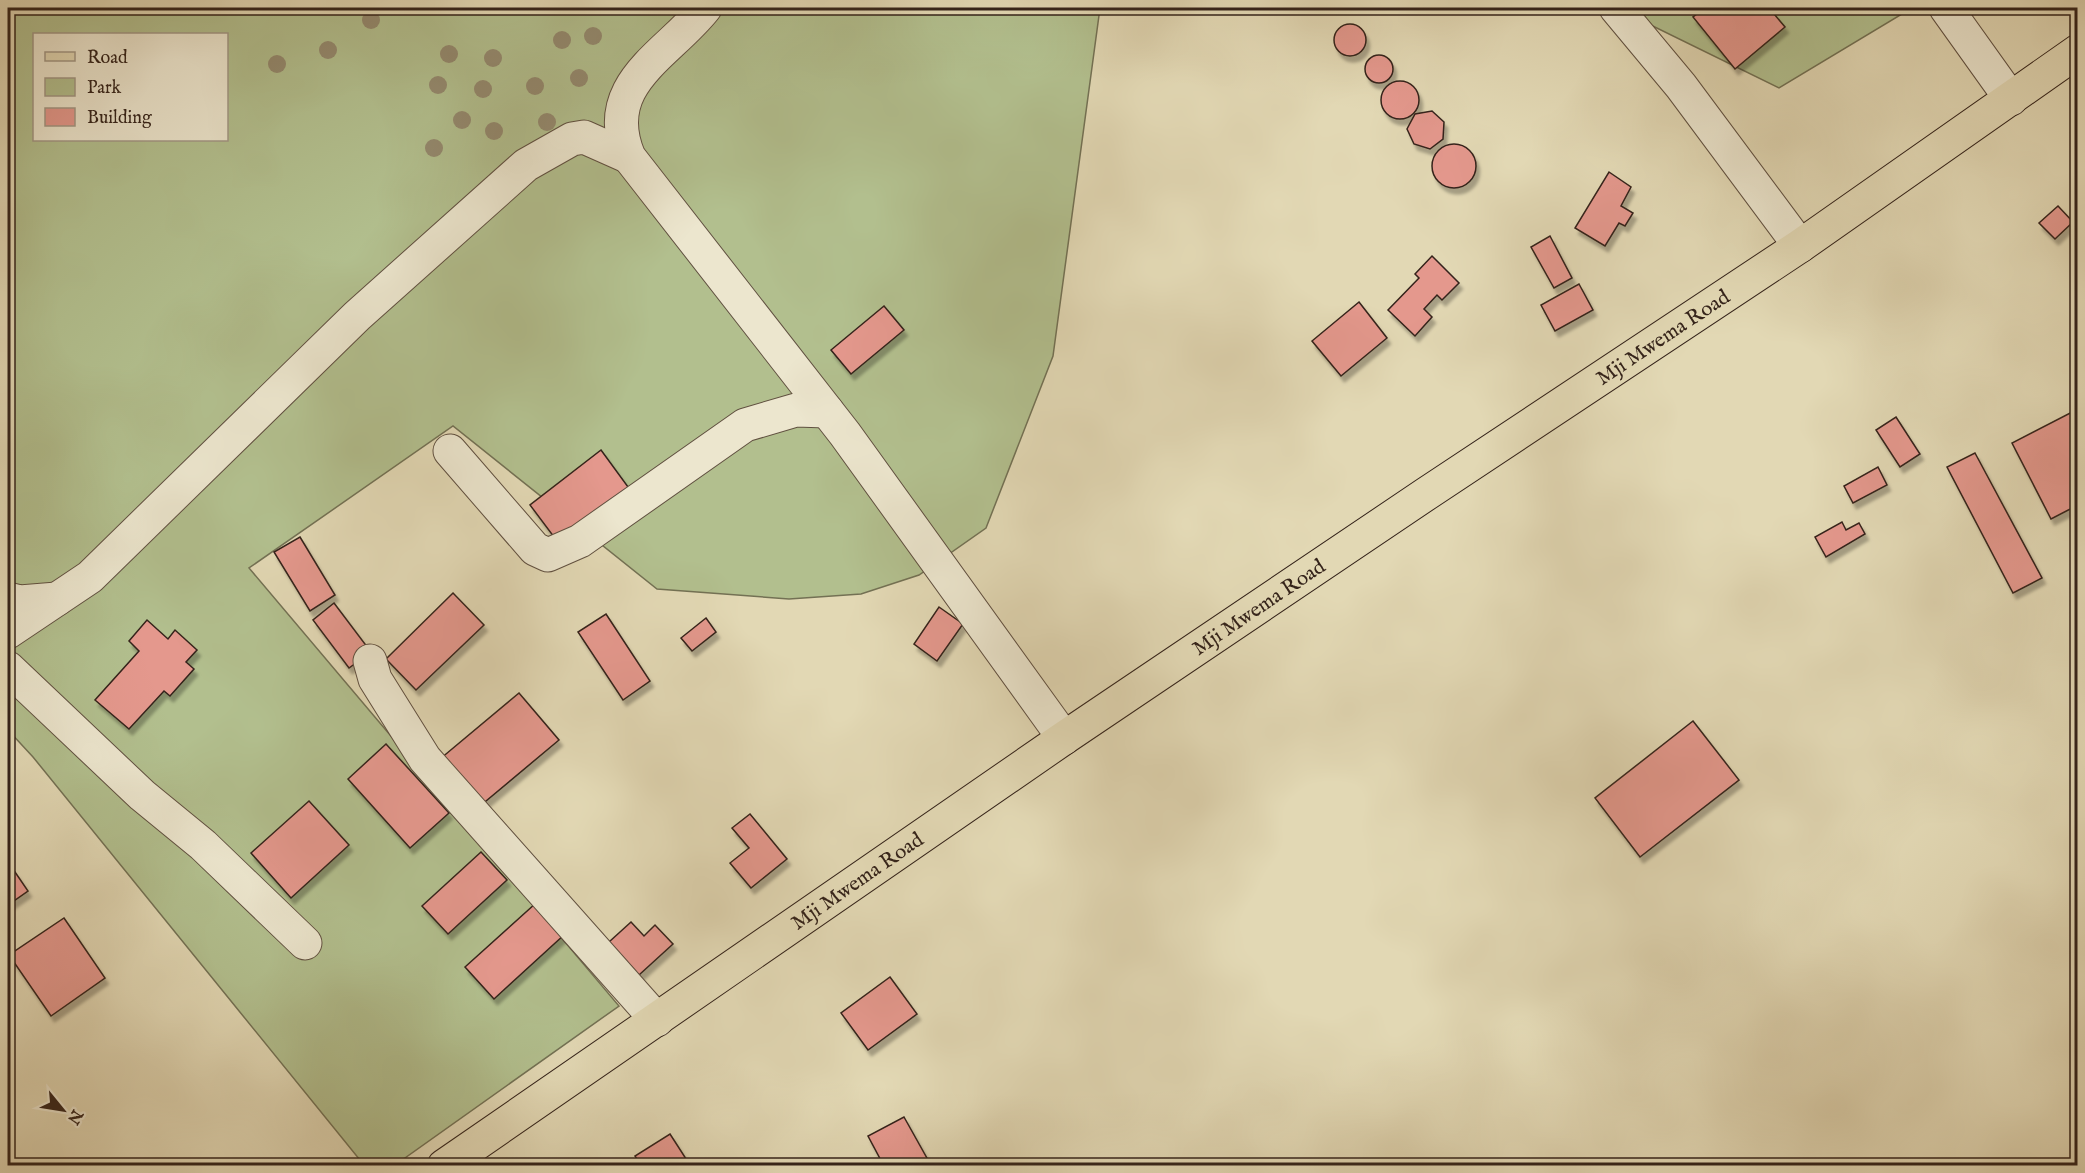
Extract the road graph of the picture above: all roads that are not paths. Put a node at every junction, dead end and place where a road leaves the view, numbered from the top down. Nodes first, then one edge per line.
1 (705, 8) edge
2 (1616, 8) edge
3 (1946, 8) edge
4 (2078, 51) edge
5 (2011, 99) junction
6 (629, 157) junction
7 (1800, 246) junction
8 (827, 411) junction
9 (450, 450) dead end
10 (8, 599) edge
11 (57, 599) junction
12 (8, 632) edge
13 (370, 661) dead end
14 (8, 668) edge
15 (1064, 738) junction
16 (305, 943) dead end
17 (657, 1020) junction
18 (444, 1166) edge

1 - 6 street
2 - 7 street
3 - 5 street
4 - 5 main road, Mji Mwema Road
5 - 7 main road, Mji Mwema Road
6 - 8 street
6 - 11 street
7 - 15 main road, Mji Mwema Road
8 - 9 street
8 - 15 street
10 - 11 street
11 - 12 street
13 - 17 street
14 - 16 street
15 - 17 main road, Mji Mwema Road
17 - 18 main road, Mji Mwema Road

